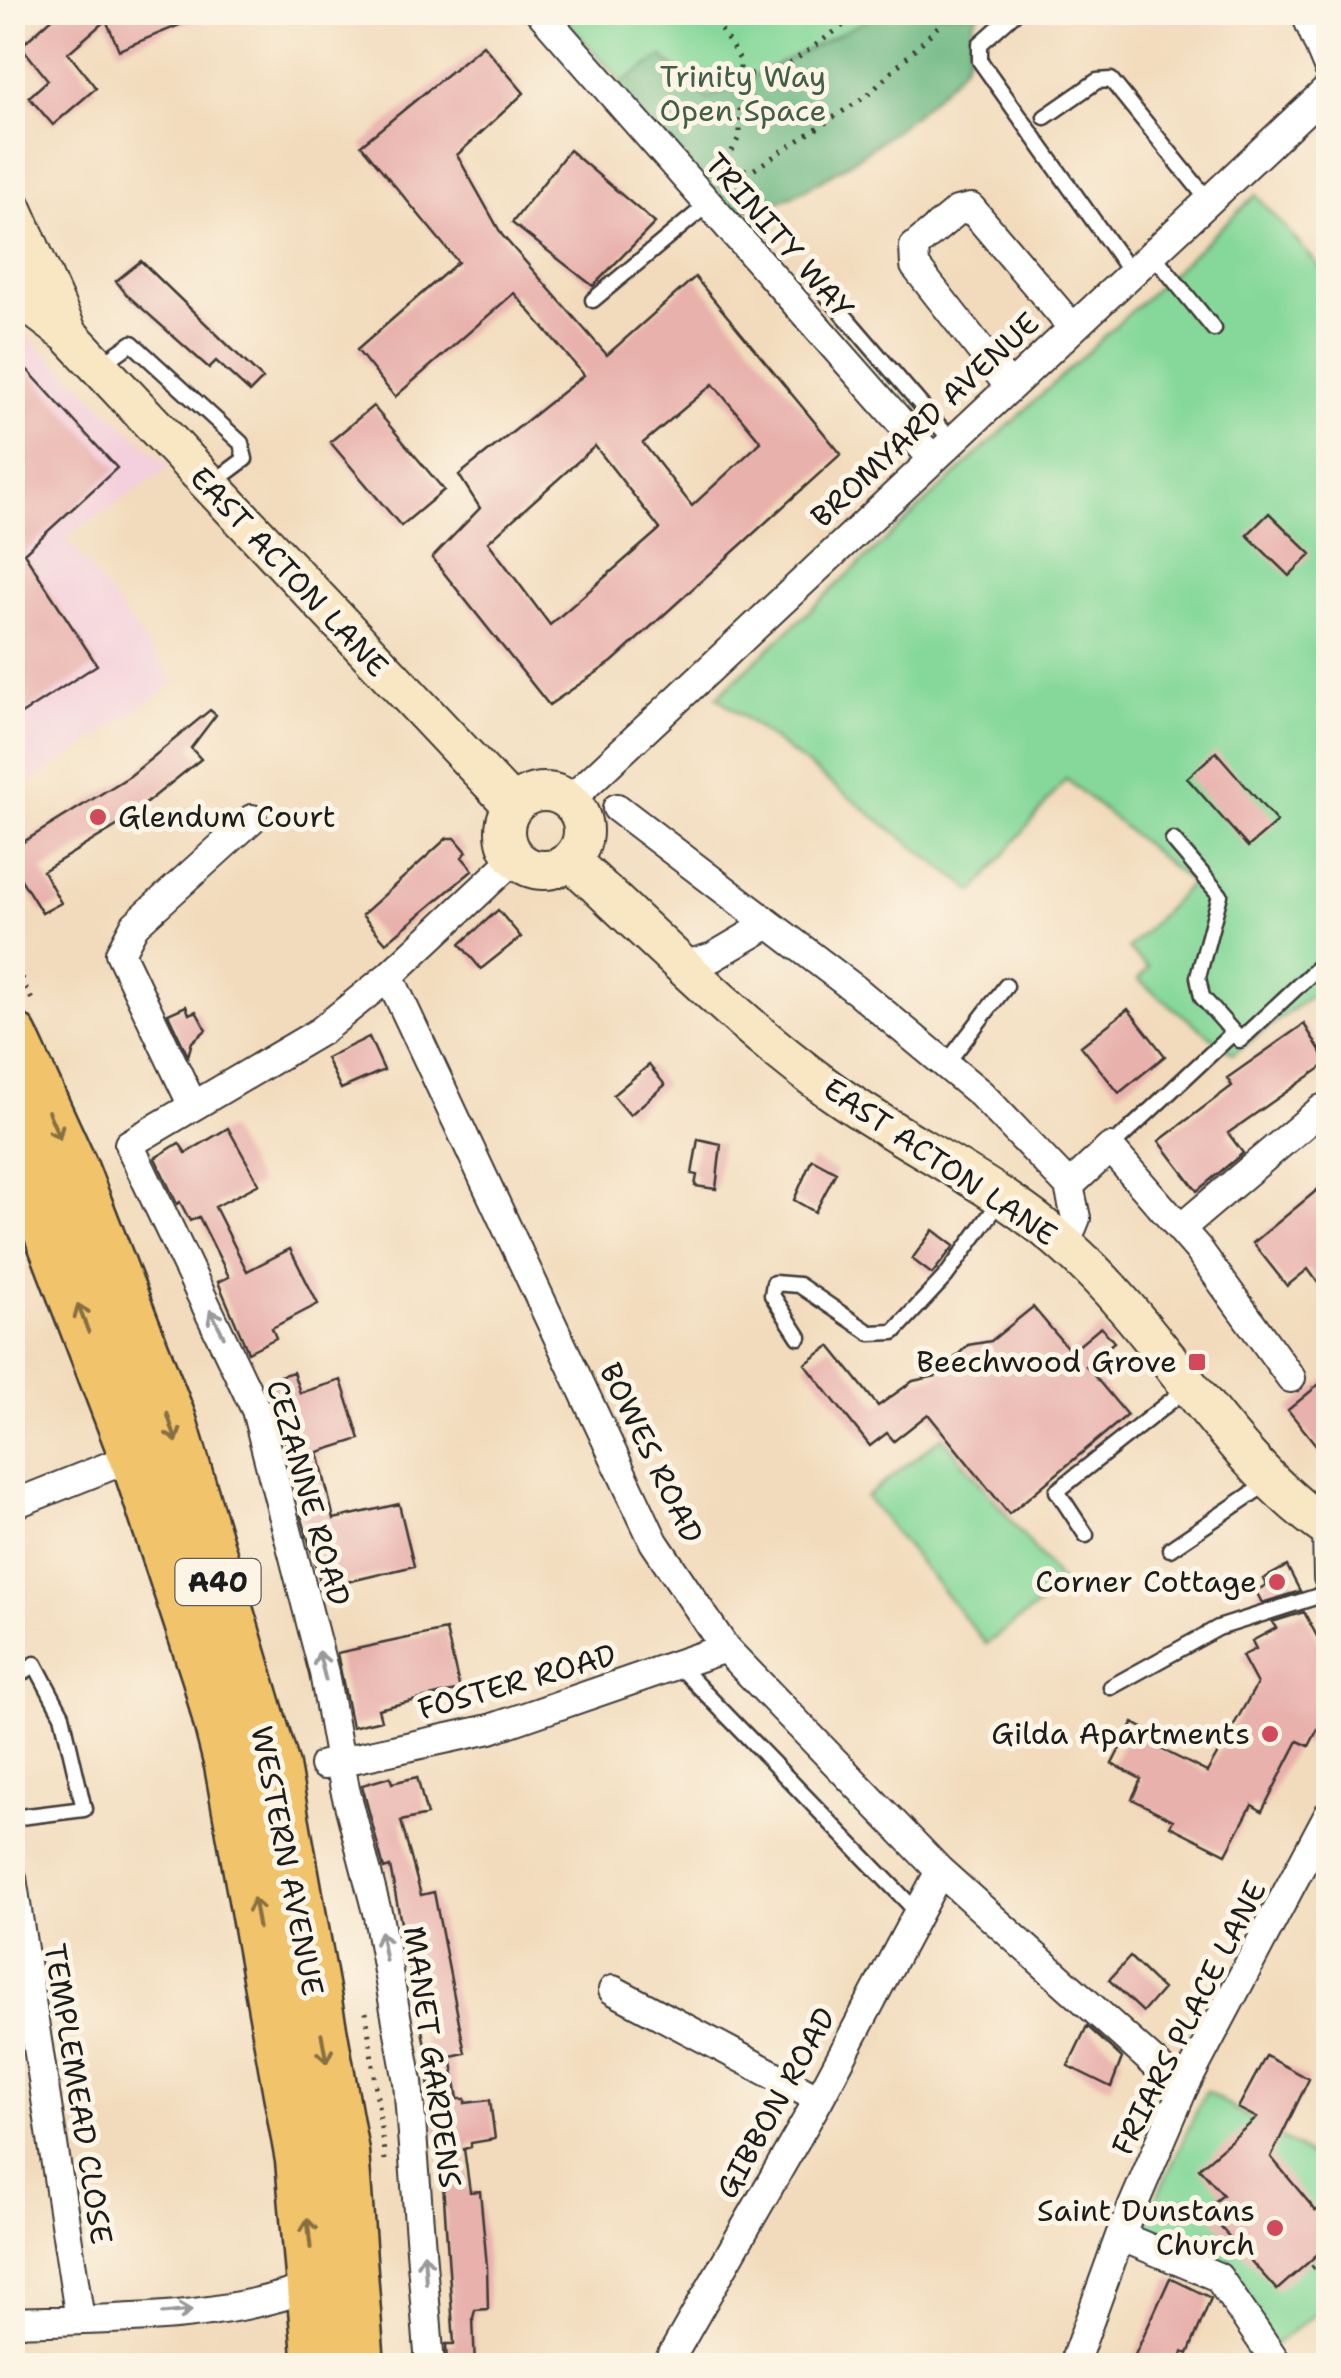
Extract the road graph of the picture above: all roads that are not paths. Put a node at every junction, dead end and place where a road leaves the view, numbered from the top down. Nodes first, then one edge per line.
1 (540, 12) edge
2 (1016, 12) edge
3 (1306, 12) edge
4 (1328, 67) edge
5 (12, 88) edge
6 (1328, 89) edge
7 (12, 107) edge
8 (1045, 117) dead end
9 (1208, 200) junction
10 (707, 204) junction
11 (12, 208) edge
12 (1152, 253) junction
13 (1130, 272) junction
14 (813, 279) dead end
15 (12, 292) edge
16 (593, 300) dead end
17 (1072, 327) junction
18 (1214, 329) dead end
19 (68, 334) junction
20 (96, 369) junction
21 (1009, 386) junction
22 (941, 449) junction
23 (210, 486) junction
24 (569, 801) junction
25 (513, 806) junction
26 (618, 808) dead end
27 (252, 819) dead end
28 (1174, 840) dead end
29 (516, 858) junction
30 (570, 860) junction
31 (769, 924) junction
32 (1328, 958) edge
33 (686, 964) junction
34 (389, 976) junction
35 (1006, 986) dead end
36 (1233, 1032) junction
37 (12, 1037) edge
38 (946, 1064) junction
39 (192, 1104) junction
40 (1322, 1110) dead end
41 (1110, 1148) junction
42 (18, 1162) edge
43 (1069, 1186) junction
44 (1003, 1197) junction
45 (1180, 1228) junction
46 (1065, 1245) junction
47 (798, 1337) dead end
48 (1290, 1378) dead end
49 (1190, 1385) junction
50 (135, 1456) junction
51 (1270, 1482) junction
52 (12, 1505) edge
53 (1328, 1528) edge
54 (1086, 1535) dead end
55 (1170, 1549) dead end
56 (1328, 1578) edge
57 (1328, 1593) edge
58 (725, 1648) junction
59 (679, 1666) junction
60 (12, 1680) edge
61 (1112, 1687) dead end
62 (332, 1764) junction
63 (1328, 1815) edge
64 (12, 1818) edge
65 (940, 1871) junction
66 (12, 1878) edge
67 (917, 1912) junction
68 (613, 1990) dead end
69 (1183, 2089) junction
70 (818, 2099) junction
71 (1120, 2236) junction
72 (314, 2285) junction
73 (80, 2320) junction
74 (12, 2322) edge
75 (319, 2366) edge
76 (359, 2366) edge
77 (430, 2366) edge
78 (666, 2366) edge
79 (1074, 2366) edge
80 (1279, 2366) edge

1 - 10 street, TRINITY WAY
2 - 13 lane
3 - 4 street
5 - 7 lane
6 - 9 street, BROMYARD AVENUE
8 - 9 lane
9 - 12 street, BROMYARD AVENUE
10 - 16 lane
10 - 22 street, TRINITY WAY
11 - 19 street, EAST ACTON LANE
12 - 13 street, BROMYARD AVENUE
12 - 18 lane
13 - 17 street, BROMYARD AVENUE
14 - 22 lane
15 - 19 street, EAST ACTON LANE
17 - 21 street, BROMYARD AVENUE
17 - 21 street
19 - 20 street, EAST ACTON LANE
20 - 23 street, EAST ACTON LANE
20 - 23 lane
21 - 22 street, BROMYARD AVENUE
22 - 24 street, BROMYARD AVENUE
23 - 25 street, EAST ACTON LANE
24 - 25 street
24 - 30 street
25 - 29 street
26 - 31 street
27 - 39 street
28 - 36 lane
29 - 30 street
29 - 34 street
30 - 33 street, EAST ACTON LANE
31 - 33 street
31 - 38 street
32 - 36 lane
33 - 44 street, EAST ACTON LANE
34 - 39 street
34 - 58 street, BOWES ROAD
35 - 38 lane
36 - 41 lane
37 -> 76 highway, WESTERN AVENUE / A40
38 - 43 street
62 -> 39 street, CEZANNE ROAD
40 - 45 street
41 - 43 street
41 - 45 street
50 -> 42 highway, WESTERN AVENUE / A40
43 - 46 street
44 - 46 street, EAST ACTON LANE
44 - 47 lane
45 - 48 street
46 - 49 street, EAST ACTON LANE
49 - 51 street, EAST ACTON LANE
49 - 54 lane
50 - 52 street
72 -> 50 highway, WESTERN AVENUE / A40
51 - 53 street, EAST ACTON LANE
51 - 55 lane
53 - 56 street
57 - 61 lane
58 - 59 street, FOSTER ROAD
58 - 65 street, BOWES ROAD
59 - 62 street, FOSTER ROAD
59 - 67 lane
60 - 64 lane
77 -> 62 street, MANET GARDENS
63 - 69 street, FRIARS PLACE LANE
65 - 67 street, GIBBON ROAD
65 - 69 street, BOWES ROAD
66 - 73 street, TEMPLEMEAD CLOSE
67 - 70 street, GIBBON ROAD
68 - 70 street
69 - 71 street, FRIARS PLACE LANE
70 - 78 street, GIBBON ROAD
71 - 79 street, FRIARS PLACE LANE
71 - 80 street
73 -> 72 street
72 - 75 highway, WESTERN AVENUE / A40
73 - 74 street

